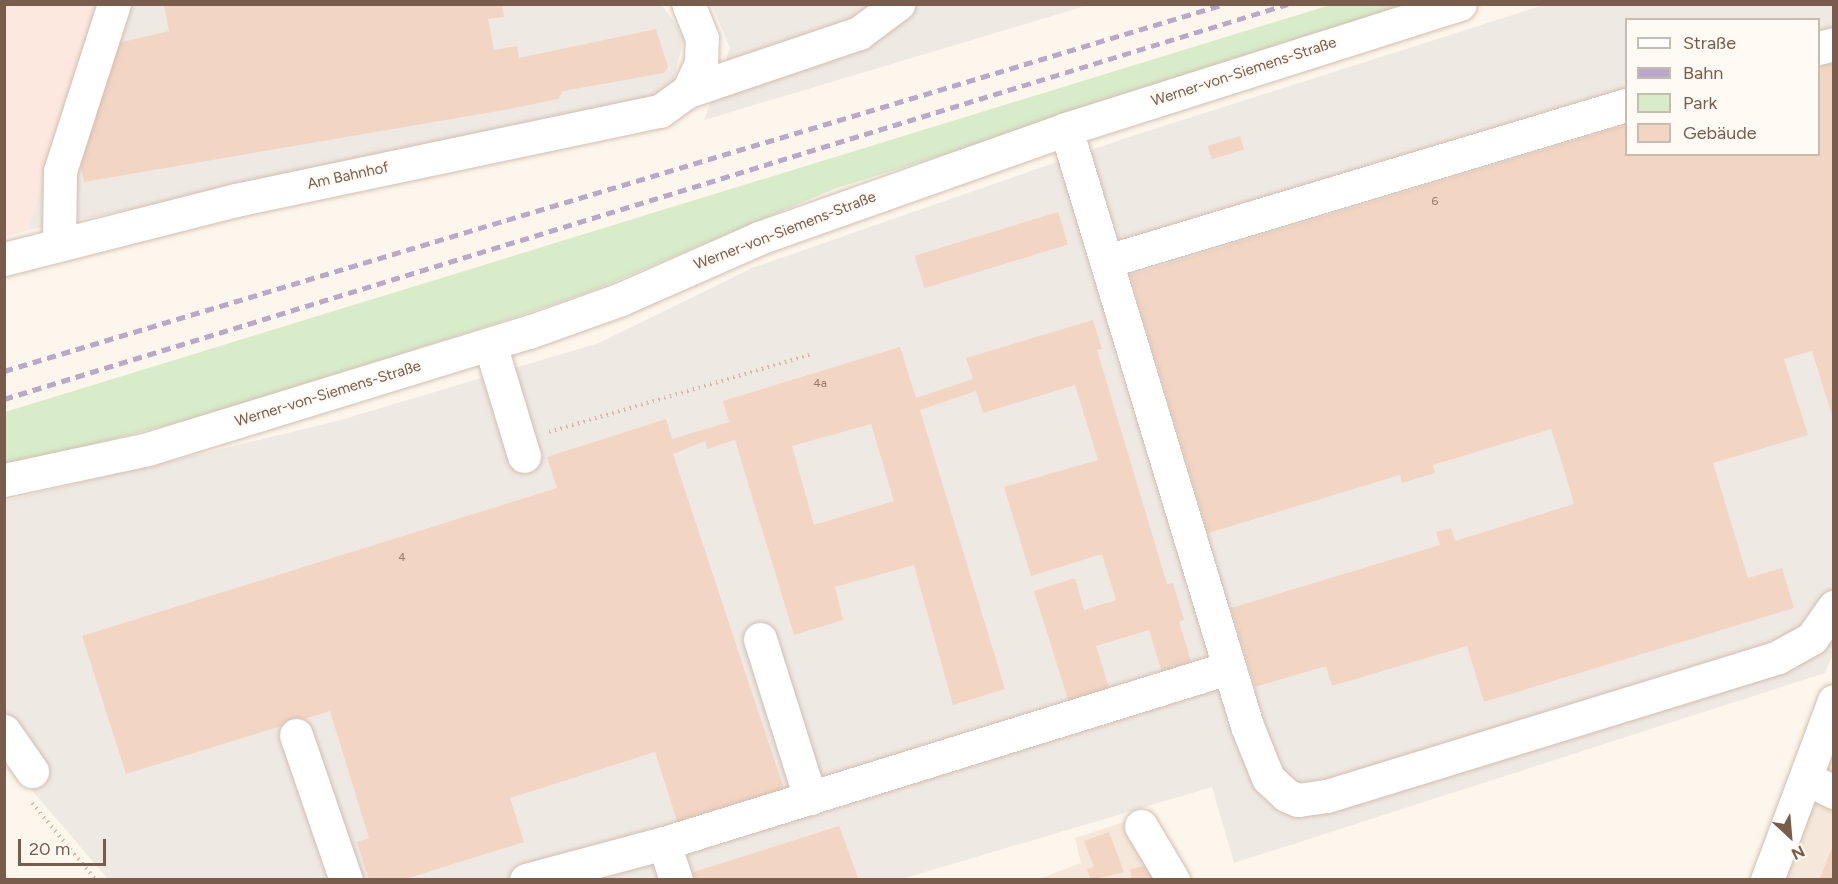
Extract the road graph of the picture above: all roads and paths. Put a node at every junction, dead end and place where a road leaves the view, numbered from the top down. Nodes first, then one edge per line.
1 (114, 4) edge
2 (688, 4) edge
3 (898, 4) edge
4 (1460, 4) edge
5 (688, 91) junction
6 (1625, 105) edge
7 (1066, 129) junction
8 (59, 244) junction
9 (4, 259) edge
10 (1107, 261) junction
11 (490, 344) junction
12 (813, 354) dead end
13 (522, 448) joint
14 (4, 480) edge
15 (1833, 607) edge
16 (760, 639) dead end
17 (1228, 668) junction
18 (1833, 701) edge
19 (4, 731) edge
20 (296, 735) dead end
21 (30, 784) joint
22 (1820, 785) edge
23 (810, 798) junction
24 (1141, 825) dead end
25 (664, 843) junction
26 (96, 879) edge
27 (345, 879) edge
28 (526, 879) edge
29 (676, 879) edge
30 (1173, 879) edge
31 (1767, 879) edge

1 - 8 street
2 - 5 street
3 - 5 street, Am Bahnhof
4 - 7 street, Werner-von-Siemens-Straße
5 - 8 street, Am Bahnhof
6 - 10 street
7 - 10 street
7 - 11 street, Werner-von-Siemens-Straße
8 - 9 street, Am Bahnhof
10 - 17 street
11 - 13 street
11 - 14 street, Werner-von-Siemens-Straße
12 - 13 path
15 - 17 street
16 - 23 street
17 - 23 street
18 - 22 street
19 - 21 street
20 - 27 street
21 - 26 path
22 - 31 street
23 - 25 street
24 - 30 street
25 - 28 street
25 - 29 street

